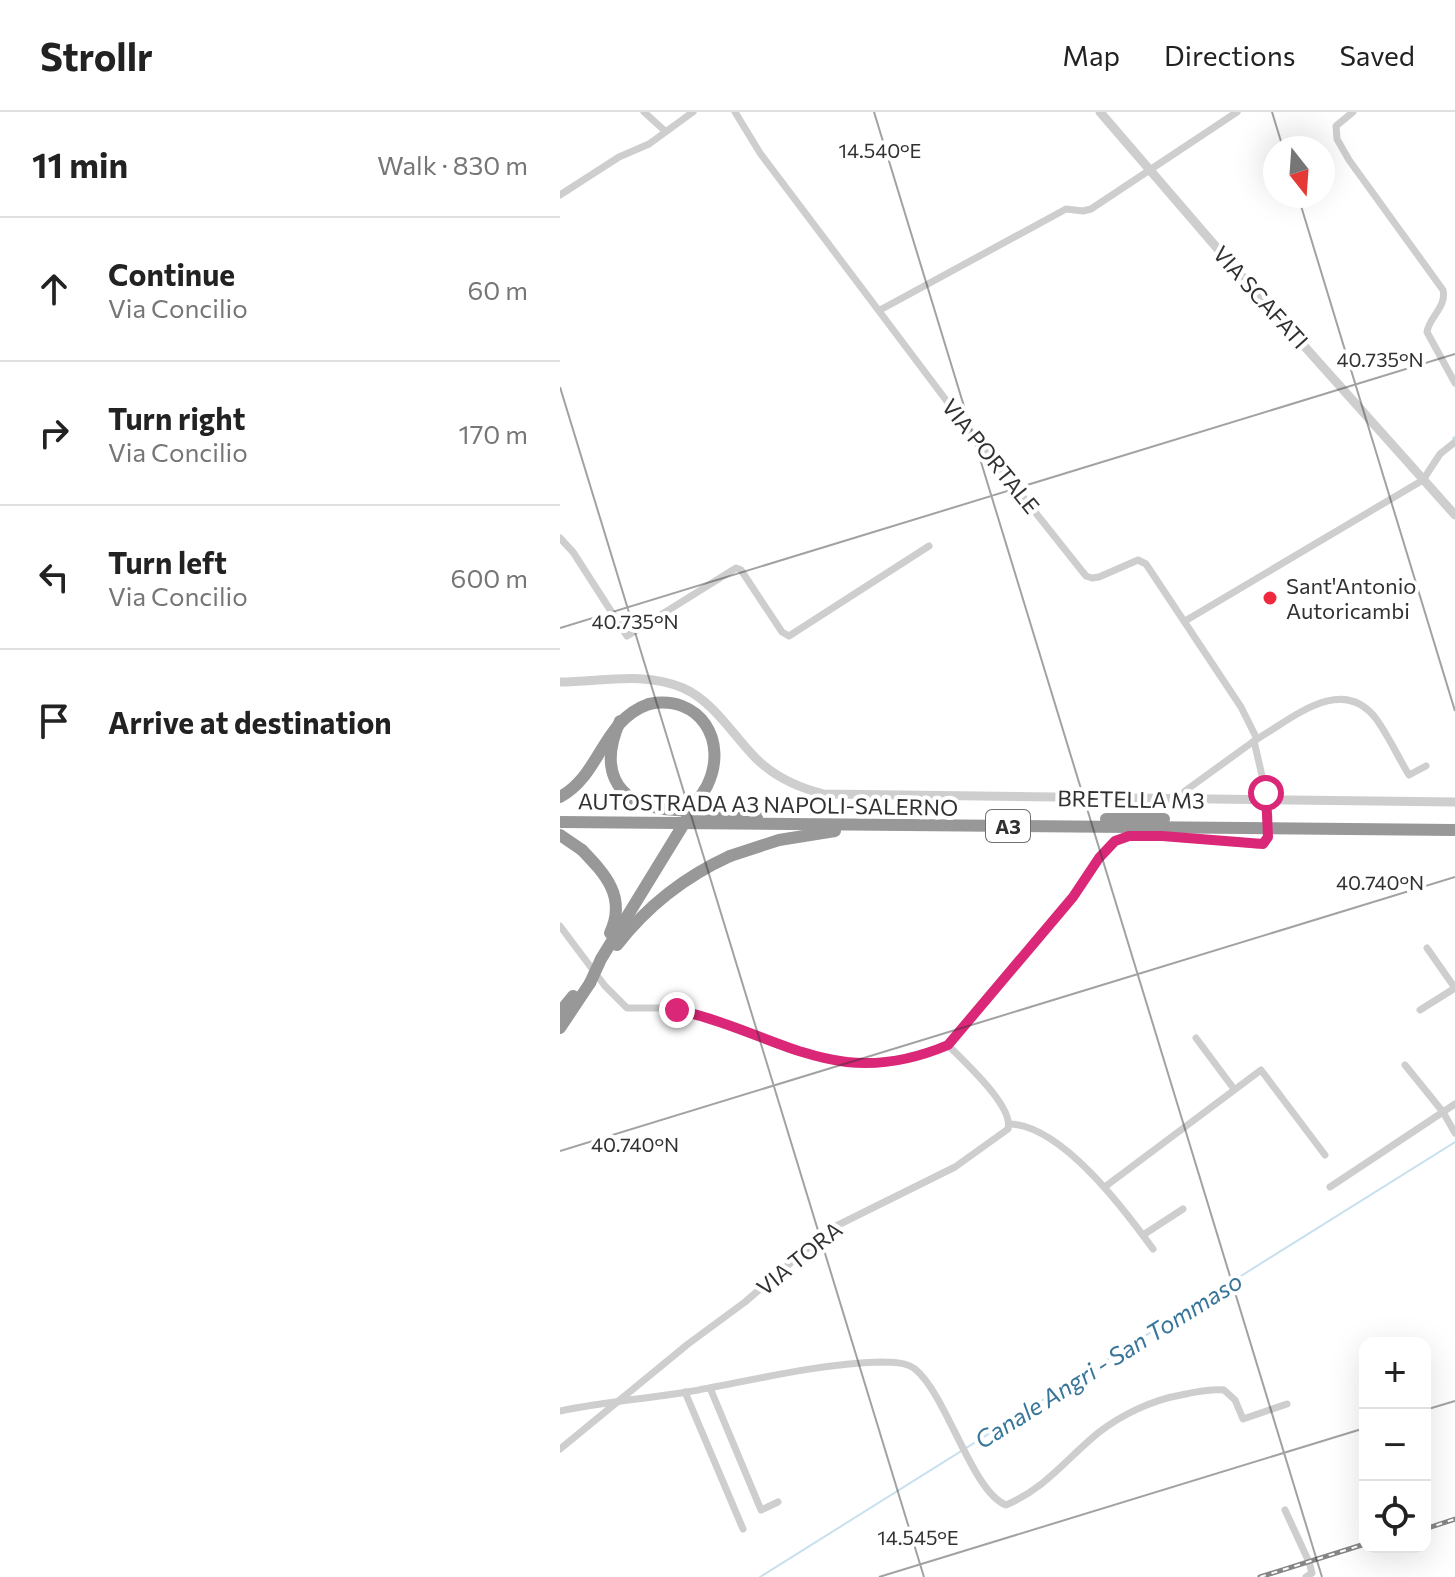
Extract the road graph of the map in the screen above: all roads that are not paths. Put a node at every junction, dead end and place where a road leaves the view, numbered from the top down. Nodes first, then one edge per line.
1 (644, 112) edge
2 (693, 112) edge
3 (735, 112) edge
4 (1100, 112) edge
5 (1237, 112) edge
6 (1353, 112) edge
7 (665, 131) junction
8 (1152, 171) junction
9 (560, 195) edge
10 (880, 310) junction
11 (1455, 383) edge
12 (1455, 442) edge
13 (1423, 480) junction
14 (1455, 515) edge
15 (560, 538) edge
16 (929, 546) dead end
17 (1185, 621) junction
18 (560, 682) edge
19 (620, 721) junction
20 (1256, 740) junction
21 (1426, 766) dead end
22 (1185, 791) dead end
23 (560, 797) edge
24 (1455, 802) edge
25 (560, 814) edge
26 (757, 816) junction
27 (560, 822) edge
28 (1455, 822) edge
29 (965, 826) junction
30 (1455, 830) edge
31 (560, 835) edge
32 (560, 926) edge
33 (1427, 948) dead end
34 (587, 981) junction
35 (1455, 988) edge
36 (1420, 1010) dead end
37 (560, 1012) edge
38 (560, 1028) edge
39 (1196, 1038) dead end
40 (948, 1045) junction
41 (1405, 1065) dead end
42 (1234, 1089) junction
43 (1455, 1104) edge
44 (1443, 1112) junction
45 (1010, 1124) junction
46 (1455, 1133) edge
47 (1325, 1155) dead end
48 (1106, 1186) junction
49 (1330, 1187) dead end
50 (1183, 1209) dead end
51 (1143, 1235) junction
52 (1153, 1249) dead end
53 (710, 1388) junction
54 (685, 1392) junction
55 (616, 1404) junction
56 (1287, 1404) dead end
57 (560, 1411) edge
58 (560, 1449) edge
59 (778, 1502) dead end
60 (1285, 1510) dead end
61 (743, 1529) dead end
62 (1306, 1577) edge

1 - 7 street
2 - 7 street
3 - 10 street, VIA PORTALE
4 - 8 street, VIA SCAFATI
5 - 8 street
6 - 11 street
7 - 9 street
8 - 10 street
8 - 13 street, VIA SCAFATI
10 - 17 street, VIA PORTALE
12 - 13 street
13 - 14 street, VIA SCAFATI
13 - 17 street
15 - 16 street
17 - 20 street, VIA PORTALE
18 - 24 street, BRETELLA M3
19 - 23 highway, A3
19 - 26 highway, A3
19 - 34 highway, A3, bridge
20 - 21 street
20 - 22 street
20 - 40 street, VIA PORTALE, bridge
25 - 26 highway, AUTOSTRADA A3 NAPOLI-SALERNO / A3
26 - 28 highway, AUTOSTRADA A3 NAPOLI-SALERNO / A3
27 - 29 highway, AUTOSTRADA A3 NAPOLI-SALERNO / A3
29 - 30 highway, AUTOSTRADA A3 NAPOLI-SALERNO / A3
29 - 34 highway, A3, bridge
31 - 34 highway, A3, bridge
32 - 40 street
33 - 35 street
34 - 37 highway, A3
34 - 38 highway, A3
35 - 36 street
39 - 42 street
40 - 45 street
41 - 44 street
42 - 47 street
42 - 48 street
43 - 44 street
44 - 46 street
44 - 49 street
45 - 48 street
45 - 55 street, VIA TORA
48 - 51 street
50 - 51 street
51 - 52 street
53 - 54 street
53 - 56 street
53 - 59 street
54 - 55 street
54 - 61 street
55 - 57 street
55 - 58 street, VIA TORA
60 - 62 street

